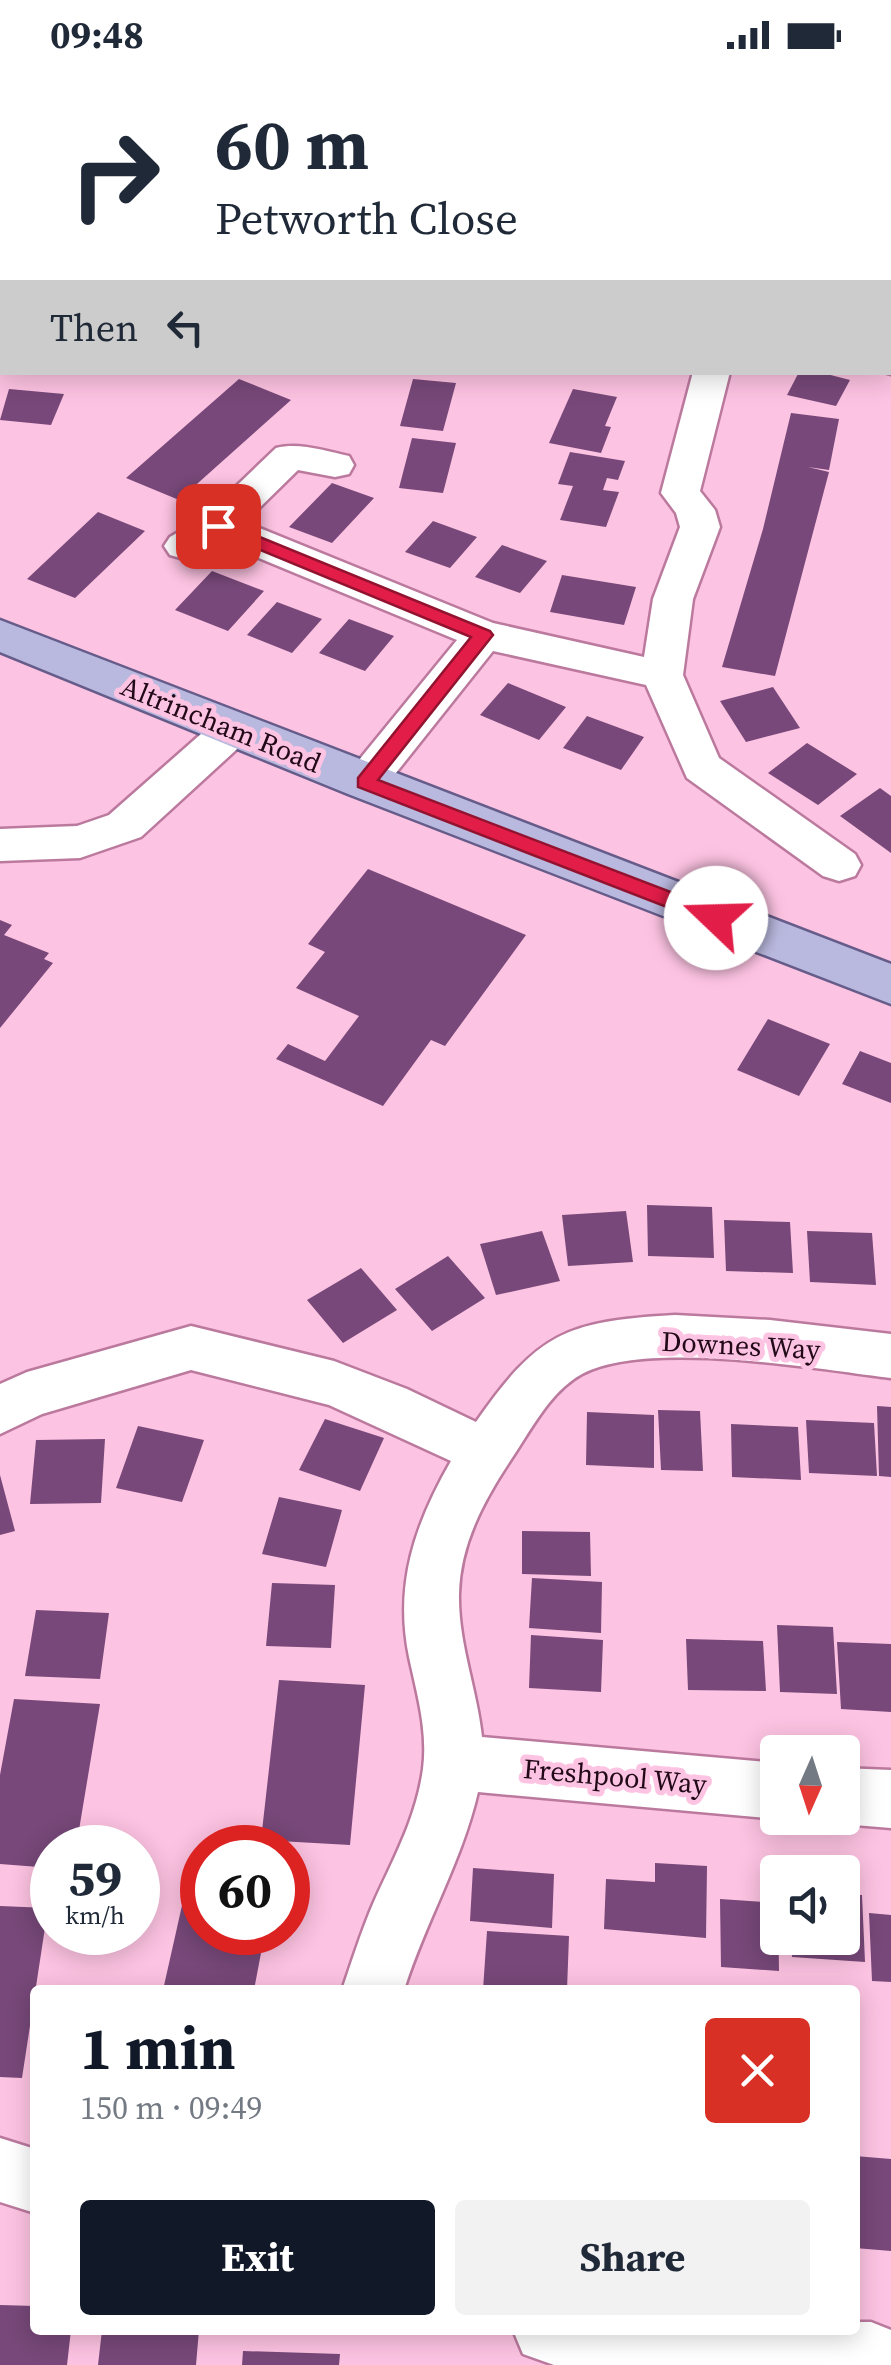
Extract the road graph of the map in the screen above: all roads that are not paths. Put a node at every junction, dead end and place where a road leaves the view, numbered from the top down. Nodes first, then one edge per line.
1 (711, 375) edge
2 (336, 464) dead end
3 (218, 526) junction
4 (184, 546) dead end
5 (0, 635) edge
6 (483, 635) junction
7 (662, 675) junction
8 (233, 729) junction
9 (365, 782) junction
10 (0, 845) edge
11 (840, 865) dead end
12 (891, 985) edge
13 (891, 1356) edge
14 (0, 1411) edge
15 (486, 1452) junction
16 (453, 1762) junction
17 (760, 1789) edge
18 (860, 1797) edge
19 (891, 1799) edge
20 (376, 1985) edge
21 (0, 2170) edge
22 (30, 2179) edge
23 (573, 2335) edge
24 (891, 2365) edge

1 - 7 street
2 - 3 street
3 - 4 street
3 - 6 street
5 - 8 main road, Altrincham Road
6 - 7 street
6 - 9 street
7 - 11 street
8 - 9 main road, Altrincham Road
8 - 10 street
9 - 12 main road, Altrincham Road
13 - 15 street, Downes Way
14 - 15 street
15 - 16 street, Downes Way
16 - 17 street, Freshpool Way
16 - 20 street, Downes Way
18 - 19 street
21 - 22 street
23 - 24 street

